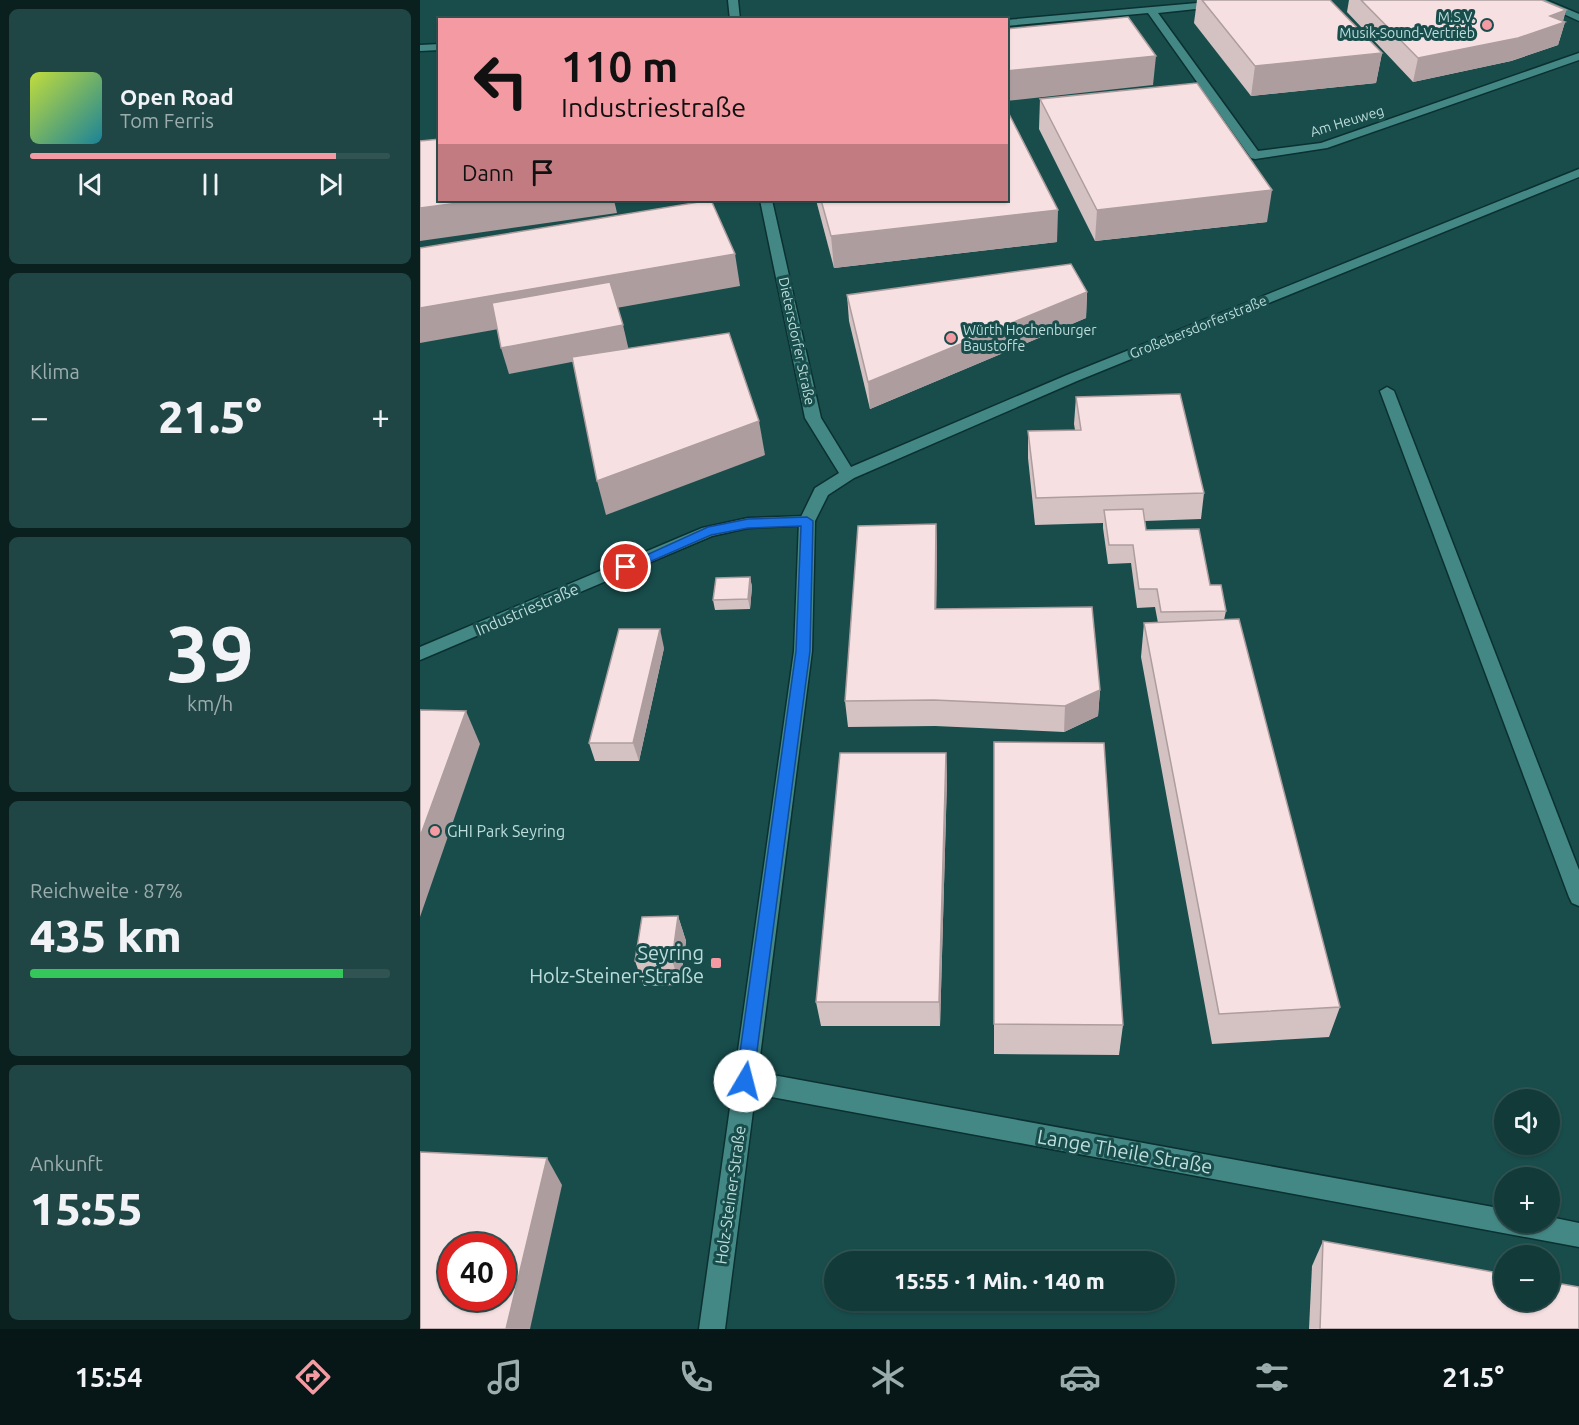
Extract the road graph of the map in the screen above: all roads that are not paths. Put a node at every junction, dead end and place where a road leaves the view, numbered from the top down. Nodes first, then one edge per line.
1 (733, 0) edge
2 (1538, 0) edge
3 (1231, 4) edge
4 (1151, 10) junction
5 (735, 18) edge
6 (1579, 18) edge
7 (1008, 24) edge
8 (438, 47) edge
9 (420, 48) edge
10 (1579, 56) edge
11 (1579, 173) edge
12 (766, 201) edge
13 (1387, 391) dead end
14 (848, 474) junction
15 (821, 492) joint
16 (807, 521) junction
17 (420, 654) edge
18 (1579, 897) edge
19 (745, 1081) junction
20 (1494, 1219) edge
21 (1560, 1231) edge
22 (1579, 1235) edge
23 (712, 1329) edge

1 - 5 street
2 - 6 street
3 - 4 street
4 - 7 street
4 - 10 street, Am Heuweg
8 - 9 street
11 - 14 street, Großebersdorferstraße
12 - 14 street, Dietersdorfer Straße
13 - 18 street
14 - 15 street, Großebersdorferstraße
15 - 16 street, Holz-Steiner-Straße
16 - 17 street, Industriestraße
16 - 19 street, Holz-Steiner-Straße
19 - 20 street, Lange Theile Straße
19 - 23 street, Holz-Steiner-Straße
21 - 22 street

